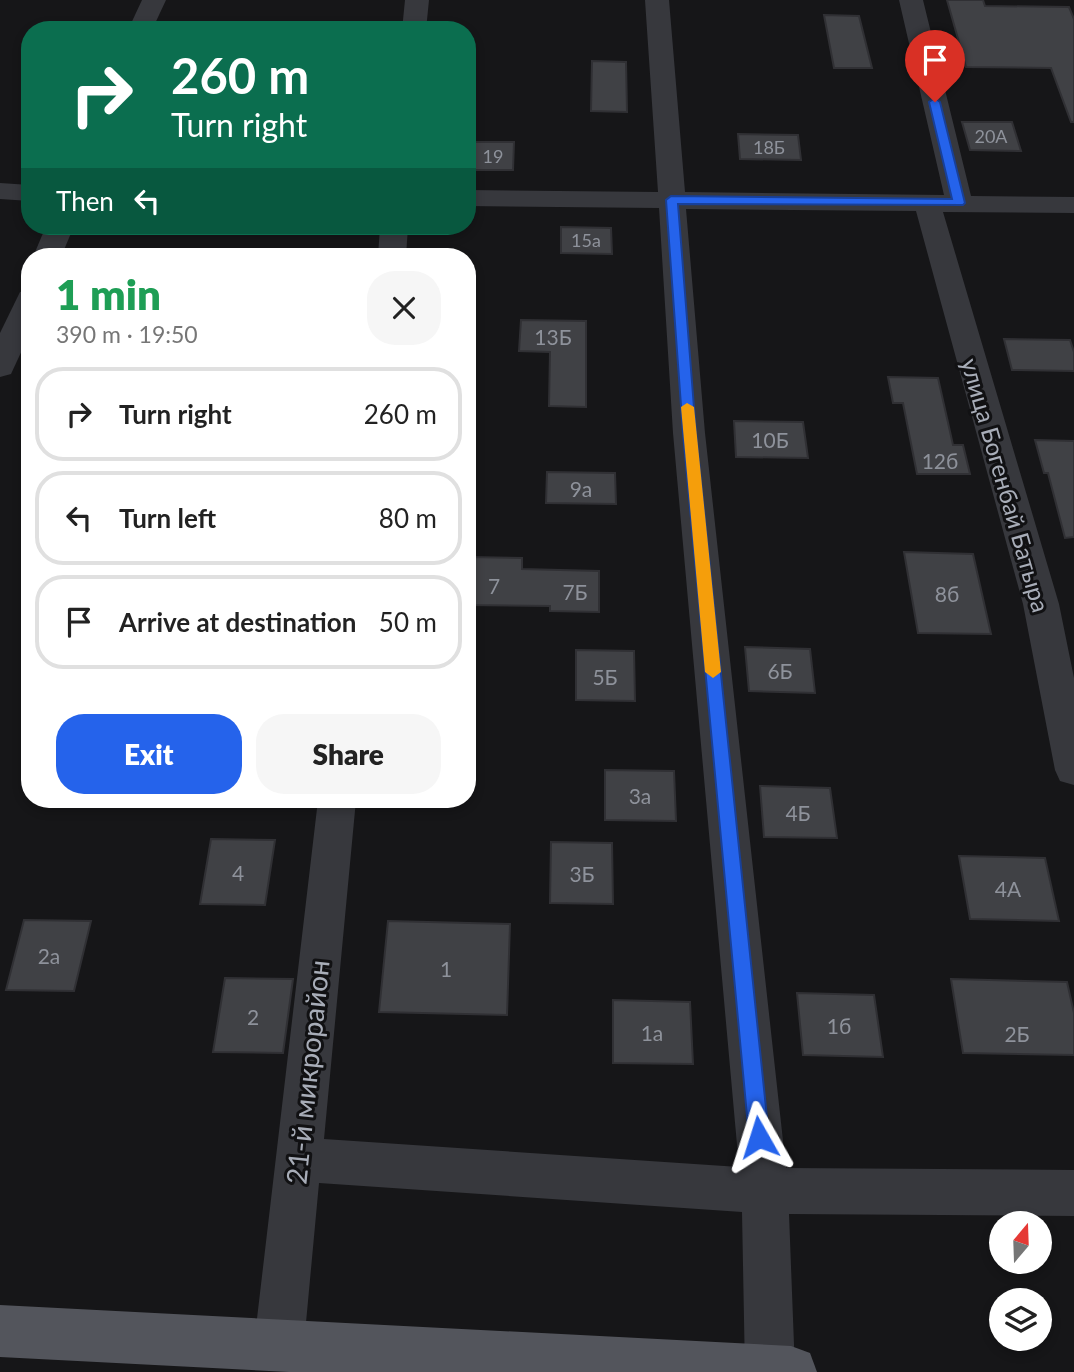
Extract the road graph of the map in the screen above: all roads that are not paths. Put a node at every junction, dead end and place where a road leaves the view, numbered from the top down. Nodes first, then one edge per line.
1 (154, 0) edge
2 (417, 0) edge
3 (657, 0) edge
4 (911, 0) edge
5 (144, 21) edge
6 (415, 21) edge
7 (0, 191) edge
8 (21, 192) edge
9 (476, 198) edge
10 (671, 200) junction
11 (927, 203) junction
12 (959, 203) junction
13 (1074, 205) edge
14 (21, 319) edge
15 (0, 367) edge
16 (1074, 770) edge
17 (336, 808) edge
18 (297, 1159) junction
19 (765, 1191) junction
20 (1074, 1193) edge
21 (0, 1331) edge
22 (279, 1344) junction
23 (781, 1371) edge

1 - 5 street
2 - 6 street
3 - 10 street
4 - 12 street
7 - 8 street
9 - 10 street
10 - 11 street
10 - 19 street
11 - 12 street
11 - 16 street, улица Богенбай Батыра
12 - 13 street
14 - 15 street
17 - 18 street, 21-й микрорайон
18 - 19 street
18 - 22 street, 21-й микрорайон
19 - 20 street
19 - 23 street
21 - 22 main road
22 - 23 main road

